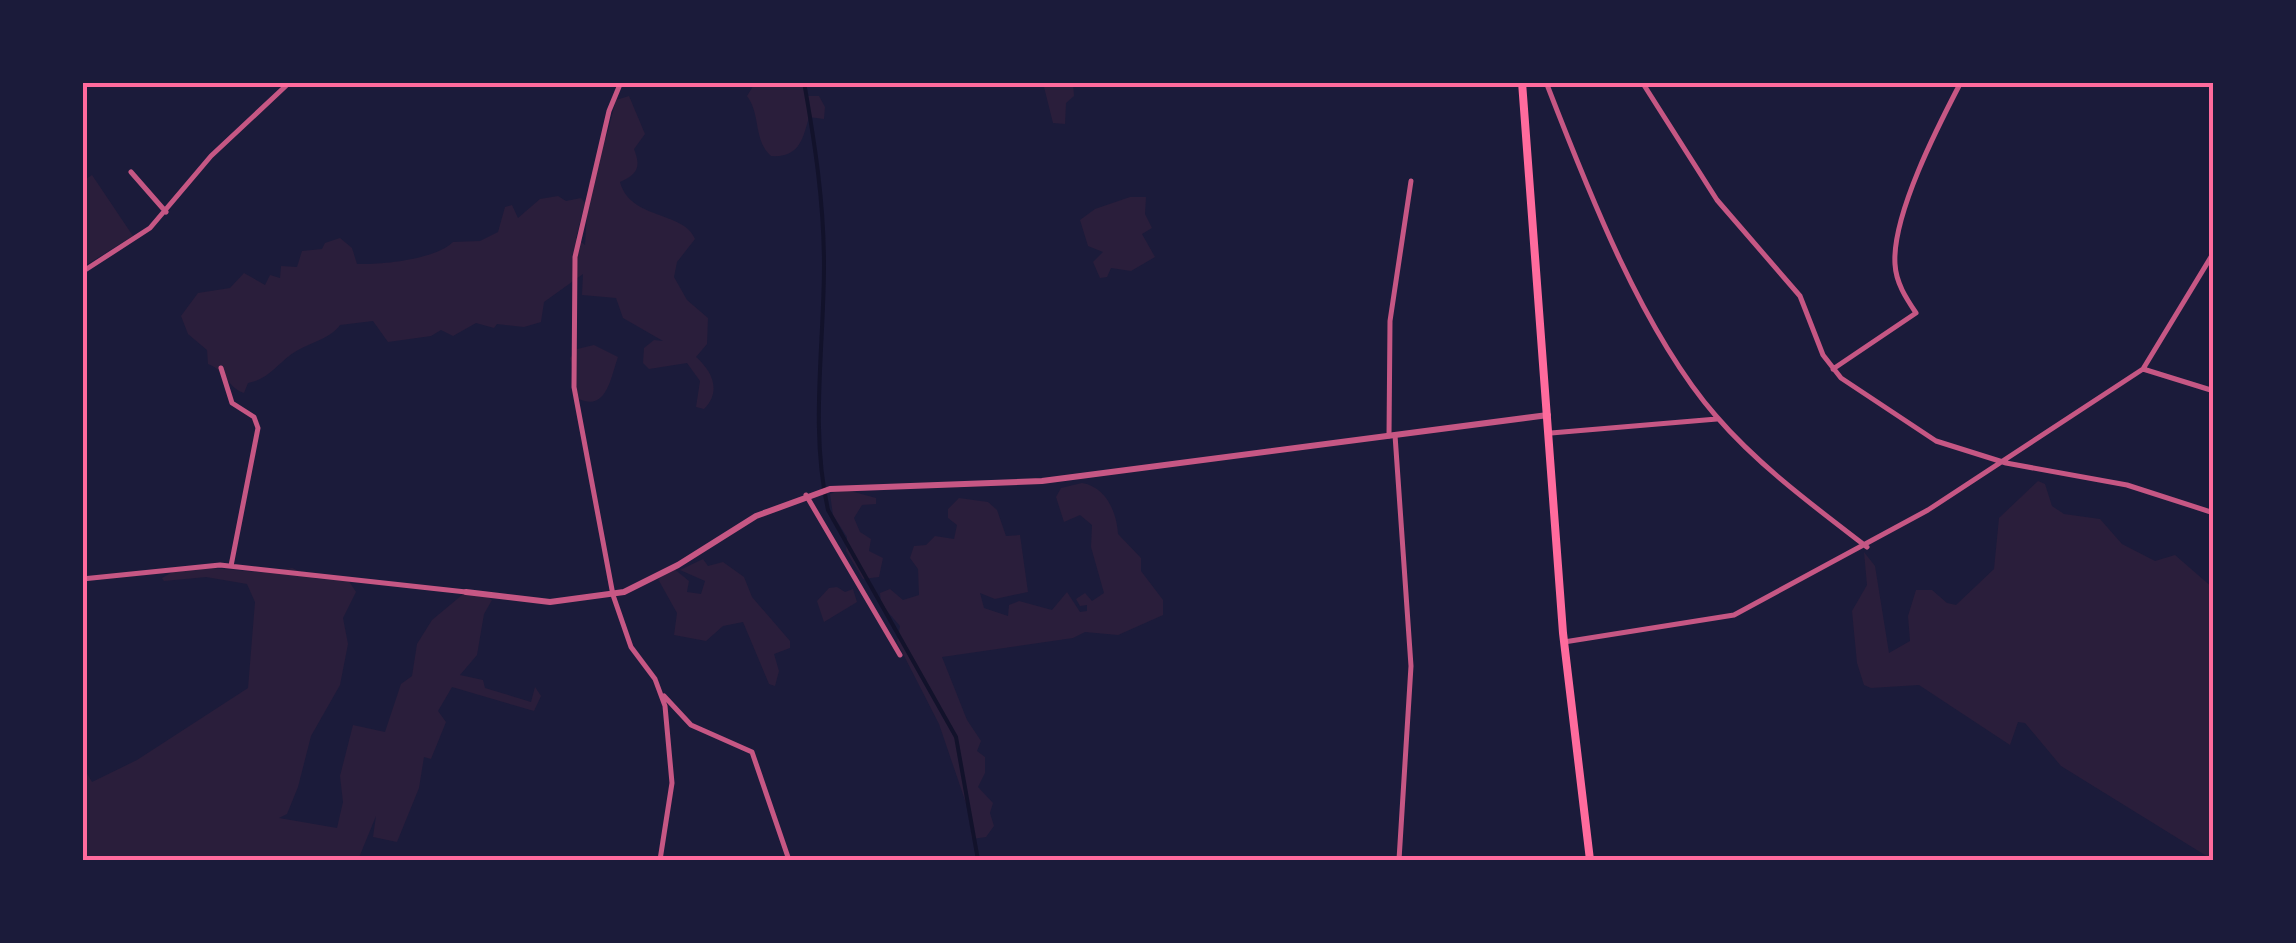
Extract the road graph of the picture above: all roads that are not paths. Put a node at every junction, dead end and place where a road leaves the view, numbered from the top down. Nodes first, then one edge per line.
1 (290, 82) edge
2 (622, 82) edge
3 (1522, 82) edge
4 (1546, 82) edge
5 (1642, 82) edge
6 (1961, 82) edge
7 (131, 172) dead end
8 (1411, 181) dead end
9 (166, 212) junction
10 (2214, 252) edge
11 (82, 272) edge
12 (220, 368) dead end
13 (1833, 369) junction
14 (2143, 369) junction
15 (2214, 391) edge
16 (1550, 415) junction
17 (1718, 418) junction
18 (1551, 433) junction
19 (1392, 436) junction
20 (2006, 463) junction
21 (810, 494) junction
22 (2214, 512) edge
23 (1867, 548) junction
24 (231, 566) junction
25 (82, 579) edge
26 (466, 592) joint
27 (613, 594) junction
28 (1564, 642) junction
29 (900, 655) dead end
30 (662, 693) junction
31 (660, 860) edge
32 (789, 860) edge
33 (1399, 860) edge
34 (1590, 860) edge

1 - 9 street
2 - 27 street
3 - 16 main road
4 - 17 street
5 - 13 street
6 - 13 street
7 - 9 street
8 - 19 street
9 - 11 street
10 - 14 street
12 - 24 street
13 - 20 street
14 - 15 street
14 - 20 street
16 - 18 main road
16 - 19 street
17 - 18 street
17 - 23 street
18 - 28 main road
19 - 21 street
19 - 33 street
20 - 22 street
20 - 23 street
21 - 27 street
21 - 29 street
23 - 28 street
24 - 25 street
24 - 26 street
26 - 27 street
27 - 30 street
28 - 34 main road
30 - 31 street
30 - 32 street

